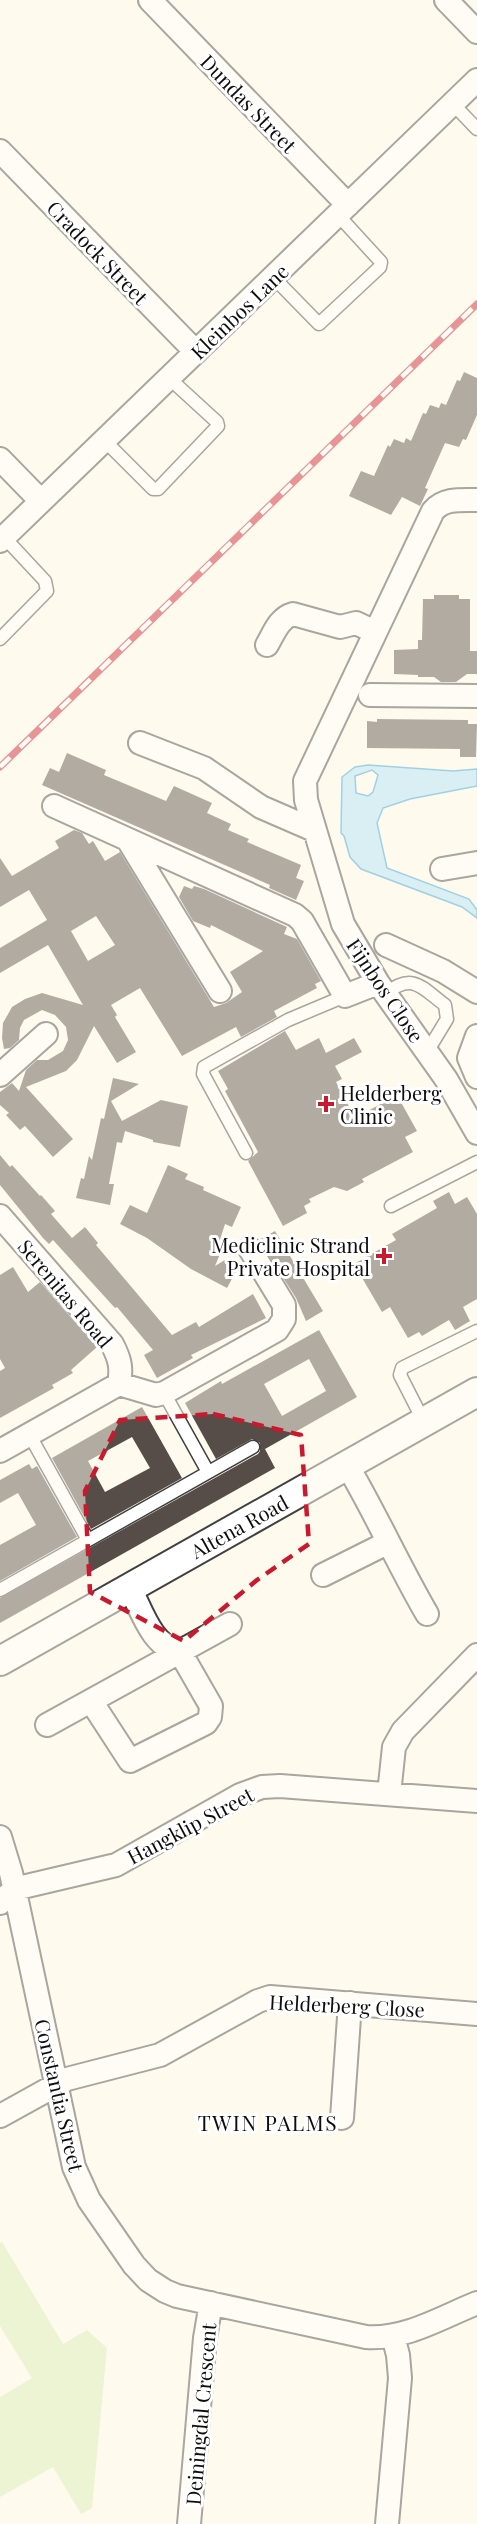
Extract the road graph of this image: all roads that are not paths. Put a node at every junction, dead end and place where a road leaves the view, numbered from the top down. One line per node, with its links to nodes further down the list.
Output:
1 (150, 0): 8 (street, Dundas Street)
2 (446, 0): 3 (street)
3 (477, 32)
4 (477, 80): 5 (street, Kleinbos Lane)
5 (453, 104): 6 (lane); 8 (street, Kleinbos Lane)
6 (477, 129)
7 (0, 151): 10 (street, Cradock Street)
8 (343, 210): 9 (street, Kleinbos Lane); 9 (lane)
9 (273, 277): 10 (street, Kleinbos Lane)
10 (196, 352): 11 (street, Kleinbos Lane)
11 (170, 378): 12 (street, Kleinbos Lane); 12 (lane)
12 (104, 440): 15 (street, Kleinbos Lane)
13 (0, 459): 15 (street)
14 (477, 500): 17 (street, Fijnbos Close)
15 (41, 501): 16 (street, Kleinbos Lane)
16 (2, 539): 18 (lane)
17 (375, 632): 19 (street); 24 (street, Fijnbos Close)
18 (0, 639)
19 (267, 645)
20 (369, 696): 21 (street)
21 (477, 696)
22 (140, 743): 24 (street)
23 (54, 806): 25 (street)
24 (315, 834): 29 (street, Fijnbos Close)
25 (128, 840): 30 (street); 32 (street)
26 (477, 863): 27 (street)
27 (442, 869)
28 (386, 945): 31 (street)
29 (382, 988): 32 (street); 35 (street, Fijnbos Close); 35 (lane)
30 (220, 991)
31 (477, 992)
32 (345, 996): 39 (lane)
33 (46, 1034): 36 (street)
34 (477, 1036): 37 (street)
35 (427, 1052): 38 (street, Fijnbos Close)
36 (0, 1075)
37 (477, 1077)
38 (477, 1133)
39 (246, 1153)
40 (477, 1162): 41 (lane)
41 (391, 1206)
42 (0, 1216): 45 (street, Serenitas Road)
43 (250, 1249): 47 (street)
44 (477, 1331): 48 (lane)
45 (118, 1384): 47 (street); 49 (street)
46 (477, 1392): 48 (street, Altena Road)
47 (164, 1393): 53 (lane)
48 (424, 1422): 52 (street, Altena Road)
49 (29, 1434): 51 (street); 54 (lane)
50 (253, 1447): 53 (lane)
51 (0, 1451)
52 (347, 1465): 55 (street); 57 (street, Altena Road)
53 (208, 1472): 54 (lane)
54 (88, 1540): 58 (lane)
55 (387, 1543): 56 (street); 59 (street)
56 (323, 1575)
57 (130, 1588): 61 (street); 63 (street, Altena Road)
58 (0, 1590)
59 (428, 1614)
60 (230, 1624): 61 (street)
61 (180, 1652): 64 (street); 64 (street)
62 (477, 1655): 66 (street)
63 (0, 1660)
64 (91, 1701): 65 (street)
65 (47, 1725)
66 (388, 1794): 67 (street, Hangklip Street); 69 (street, Hangklip Street)
67 (477, 1801)
68 (0, 1837): 69 (street, Constantia Street)
69 (7, 1896): 72 (street, Constantia Street)
70 (350, 2003): 71 (street, Helderberg Close); 72 (street, Helderberg Close); 74 (street)
71 (477, 2014)
72 (56, 2085): 73 (street); 75 (street, Constantia Street)
73 (0, 2116)
74 (342, 2118)
75 (211, 2303): 77 (street, Constantia Street); 78 (street, Deiningdal Crescent)
76 (477, 2303): 77 (street, Constantia Street)
77 (393, 2336): 79 (street)
78 (189, 2524)
79 (387, 2524)

